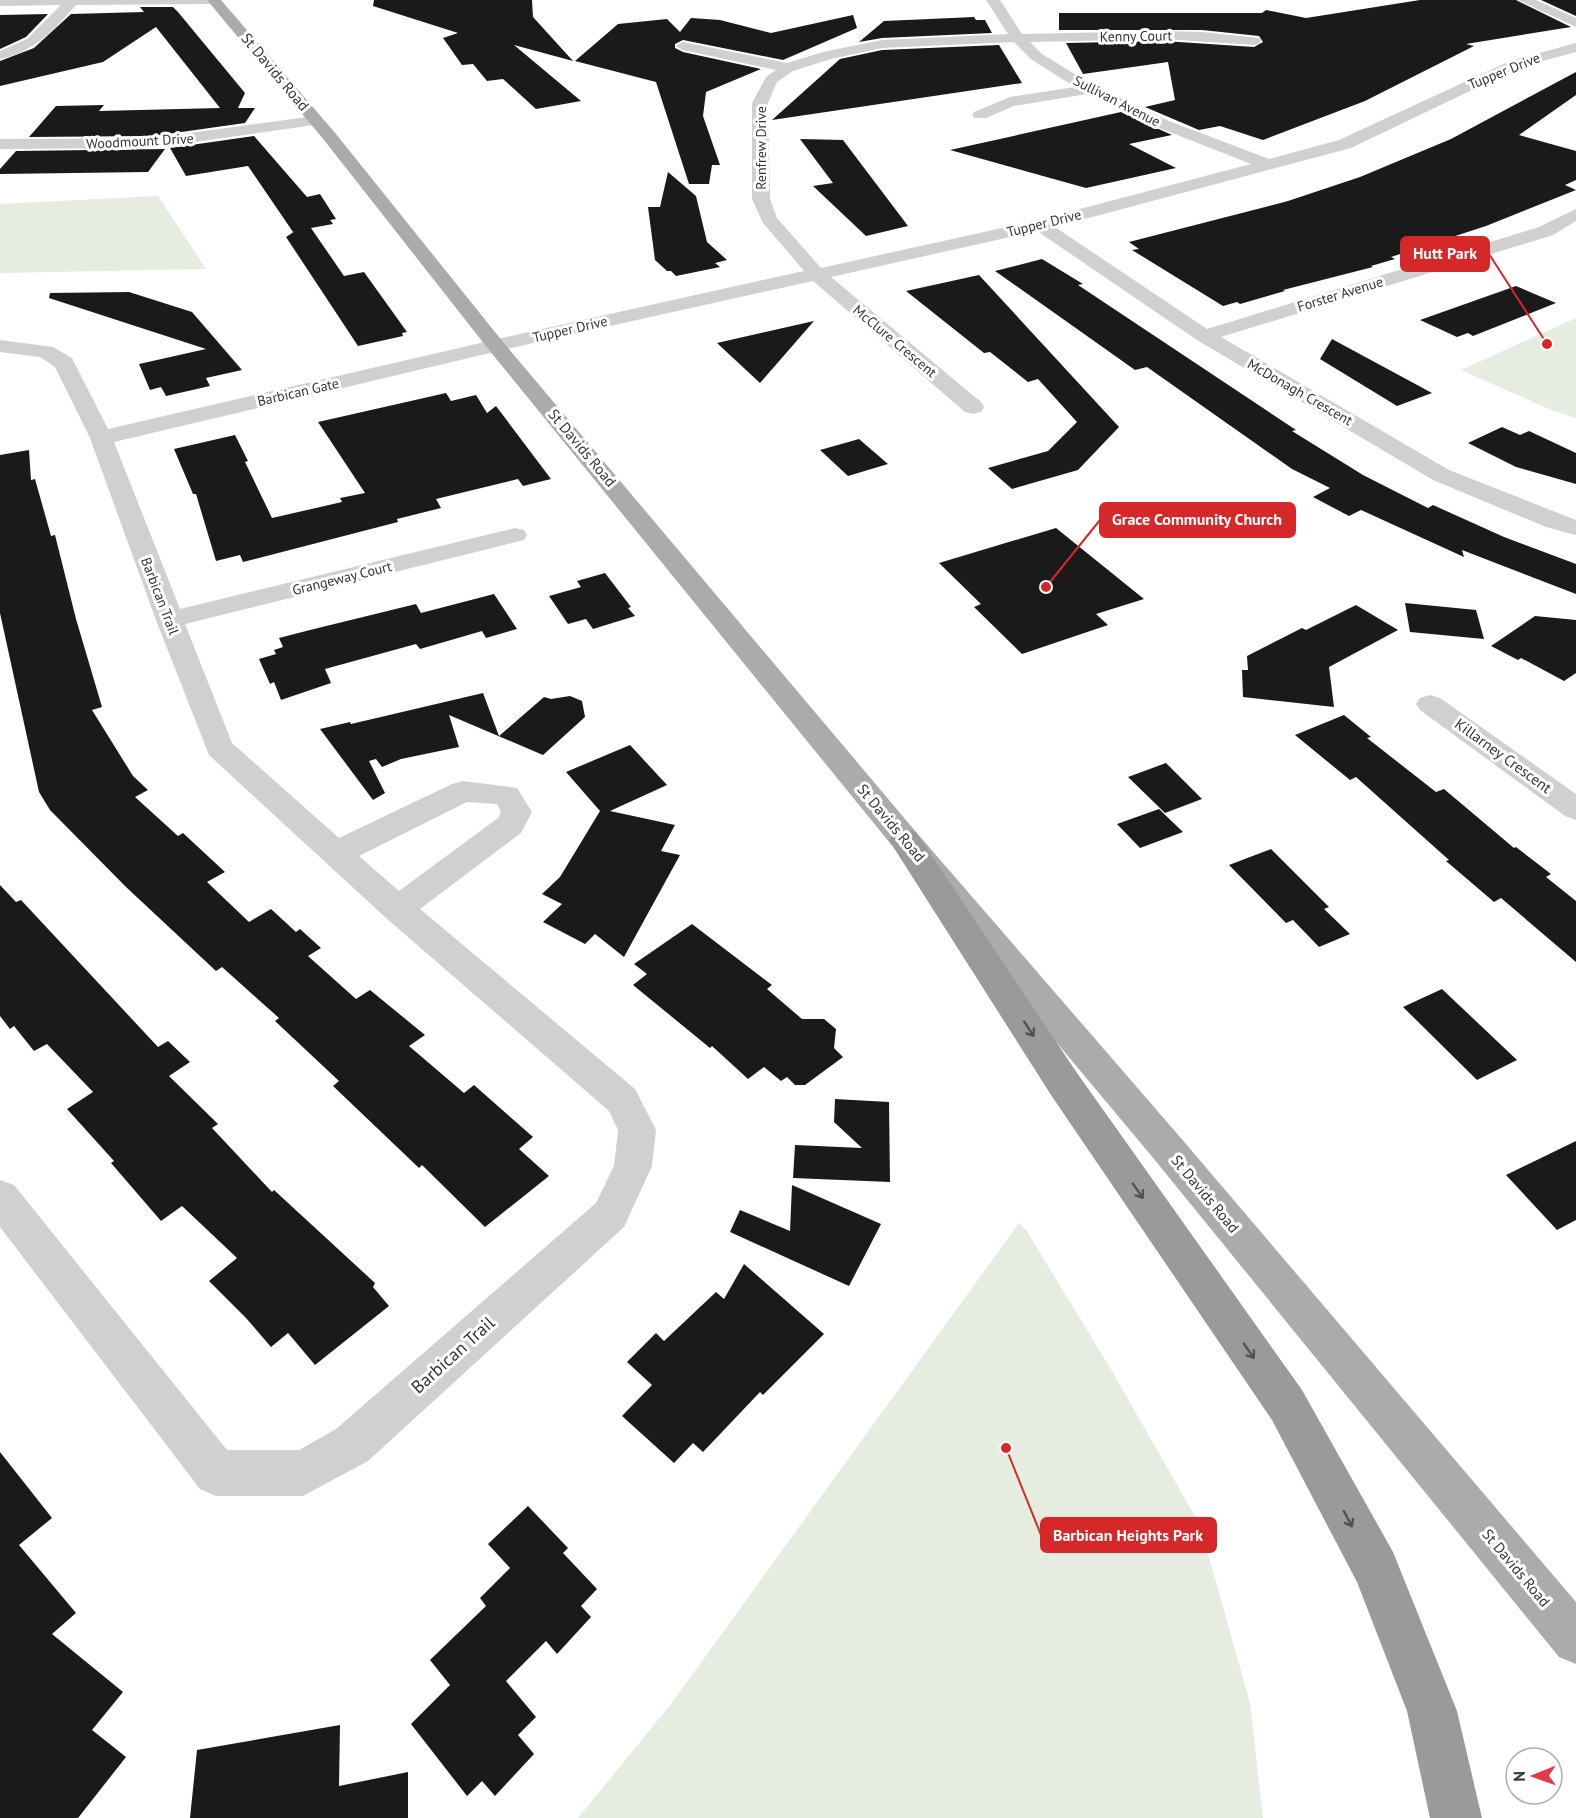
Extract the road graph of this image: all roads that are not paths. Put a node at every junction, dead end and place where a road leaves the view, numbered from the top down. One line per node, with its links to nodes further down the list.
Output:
1 (214, 0): 5 (street); 15 (main road, St Davids Road)
2 (993, 0): 7 (street, Sullivan Avenue)
3 (1525, 0): 6 (street)
4 (0, 2): 5 (street)
5 (73, 2): 11 (street)
6 (1576, 22)
7 (1018, 38): 8 (street, Kenny Court); 12 (street, Renfrew Drive); 13 (street, Sullivan Avenue)
8 (1254, 41)
9 (683, 46): 12 (street)
10 (1576, 47): 17 (street, Tupper Drive)
11 (0, 55)
12 (788, 68): 20 (street, Renfrew Drive)
13 (1089, 89): 14 (street); 17 (street, Sullivan Avenue)
14 (980, 114)
15 (315, 121): 16 (street, Woodmount Drive); 23 (main road, St Davids Road)
16 (0, 144)
17 (1268, 165): 19 (street, Tupper Drive)
18 (1576, 214): 21 (street, Forster Avenue)
19 (1040, 225): 20 (street, Tupper Drive); 21 (street, McDonagh Crescent)
20 (816, 274): 23 (street, Tupper Drive); 24 (street, McClure Crescent)
21 (1204, 336): 26 (street, McDonagh Crescent)
22 (0, 346): 25 (street, Barbican Trail)
23 (496, 346): 25 (street, Barbican Gate); 31 (main road, St Davids Road)
24 (973, 408)
25 (100, 438): 28 (street, Barbican Trail)
26 (1576, 528)
27 (515, 535): 28 (street, Grangeway Court)
28 (169, 620): 32 (street, Barbican Trail)
29 (1430, 704): 30 (street, Killarney Crescent)
30 (1576, 809)
31 (905, 840): 35 (main road, St Davids Road); 36 (highway, one-way to 36)
32 (337, 853): 33 (street, Barbican Trail); 33 (street)
33 (398, 909): 34 (street, Barbican Trail)
34 (0, 1197)
35 (1576, 1640)
36 (1456, 1818)

